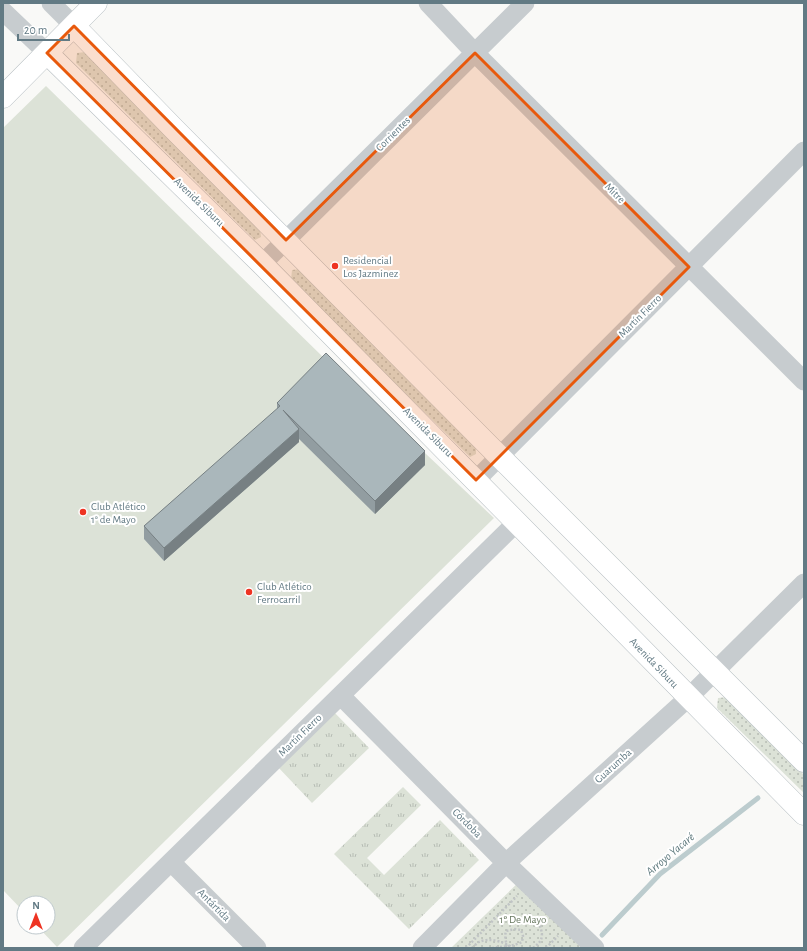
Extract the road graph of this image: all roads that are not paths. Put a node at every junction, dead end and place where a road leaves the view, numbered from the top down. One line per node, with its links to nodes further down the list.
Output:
1 (51, 3): 6 (street)
2 (96, 3): 6 (main road)
3 (428, 3): 7 (street, Mitre)
4 (525, 3): 7 (street, Corrientes)
5 (3, 10): 8 (street)
6 (74, 26): 8 (main road); 11 (main road)
7 (475, 52): 11 (street, Corrientes); 13 (street, Mitre)
8 (47, 53): 9 (main road); 12 (main road, Avenida Siburu)
9 (3, 97)
10 (804, 151): 13 (street, Martín Fierro)
11 (286, 240): 12 (street, Corrientes); 15 (main road)
12 (262, 264): 16 (main road, Avenida Siburu)
13 (689, 267): 14 (street, Mitre); 15 (street, Martín Fierro)
14 (804, 381)
15 (499, 456): 16 (street, Martín Fierro); 19 (main road)
16 (476, 480): 17 (main road, Avenida Siburu)
17 (517, 522): 20 (street, Martín Fierro); 21 (main road, Avenida Siburu)
18 (804, 583): 19 (street, Guarumba)
19 (715, 672): 21 (street, Guarumba); 22 (main road)
20 (341, 696): 24 (street, Martín Fierro); 25 (street, Córdoba)
21 (688, 698): 23 (main road, Avenida Siburu); 25 (street, Guarumba)
22 (804, 761)
23 (804, 814)
24 (171, 862): 26 (street, Martín Fierro); 27 (street, Antártida)
25 (506, 863): 28 (street, Guarumba); 29 (street, Córdoba)
26 (83, 948)
27 (257, 948)
28 (422, 948)
29 (595, 948)

